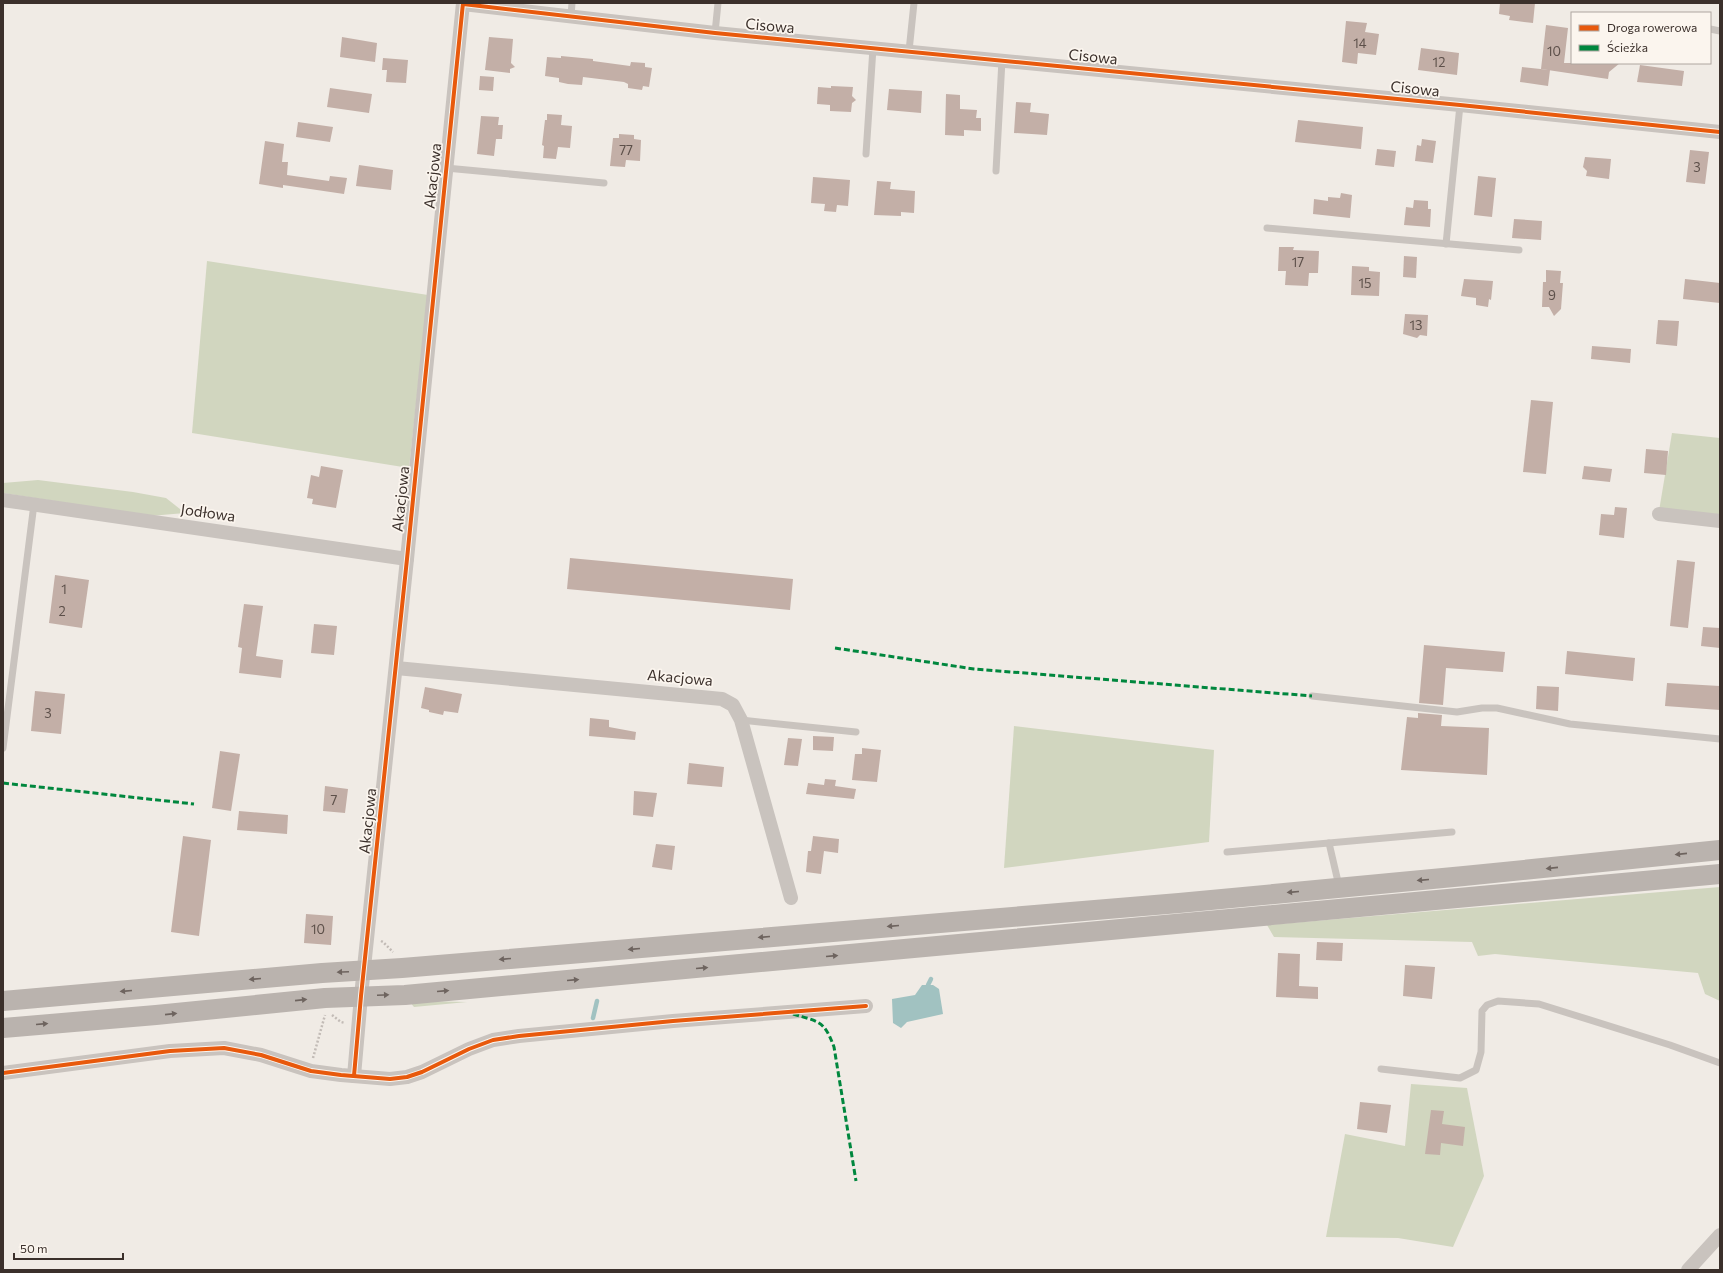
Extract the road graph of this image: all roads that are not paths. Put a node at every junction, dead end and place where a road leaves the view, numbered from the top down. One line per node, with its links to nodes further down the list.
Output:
1 (718, 3): 5 (lane)
2 (914, 3): 7 (lane)
3 (463, 4): 4 (street, Cisowa); 12 (street, Akacjowa)
4 (571, 9): 5 (street, Cisowa)
5 (715, 33): 6 (street, Cisowa)
6 (873, 47): 7 (street, Cisowa); 11 (lane)
7 (909, 51): 8 (street, Cisowa)
8 (1002, 60): 9 (street, Cisowa); 13 (lane)
9 (1460, 105): 10 (street, Cisowa); 16 (lane)
10 (1720, 132)
11 (866, 154)
12 (446, 168): 14 (lane); 22 (street, Akacjowa)
13 (996, 171)
14 (604, 183)
15 (1268, 228): 16 (lane)
16 (1446, 244): 17 (lane)
17 (1519, 250)
18 (3, 500): 19 (street, Jodłowa)
19 (34, 504): 22 (street, Jodłowa); 28 (lane)
20 (1659, 514): 21 (street)
21 (1720, 520)
22 (407, 558): 23 (street, Akacjowa)
23 (396, 668): 25 (street, Akacjowa); 36 (street, Akacjowa)
24 (1312, 696): 27 (lane)
25 (741, 720): 26 (lane); 35 (street)
26 (856, 732)
27 (1720, 739)
28 (3, 748)
29 (1452, 832): 30 (lane)
30 (1329, 843): 32 (lane); 34 (lane)
31 (1720, 850): 34 (main road, one-way to 34)
32 (1227, 852)
33 (1720, 874): 37 (main road, one-way to 33)
34 (1339, 888): 36 (main road, one-way to 36)
35 (791, 898)
36 (364, 971): 37 (street, Akacjowa); 38 (main road, one-way to 38)
37 (361, 996): 40 (main road, one-way to 37); 44 (street, Akacjowa)
38 (3, 1001)
39 (866, 1006): 44 (street)
40 (3, 1028)
41 (1720, 1063): 42 (lane)
42 (1381, 1069)
43 (3, 1073): 44 (street)
44 (354, 1076)
45 (1720, 1235): 46 (street)
46 (1688, 1270)

